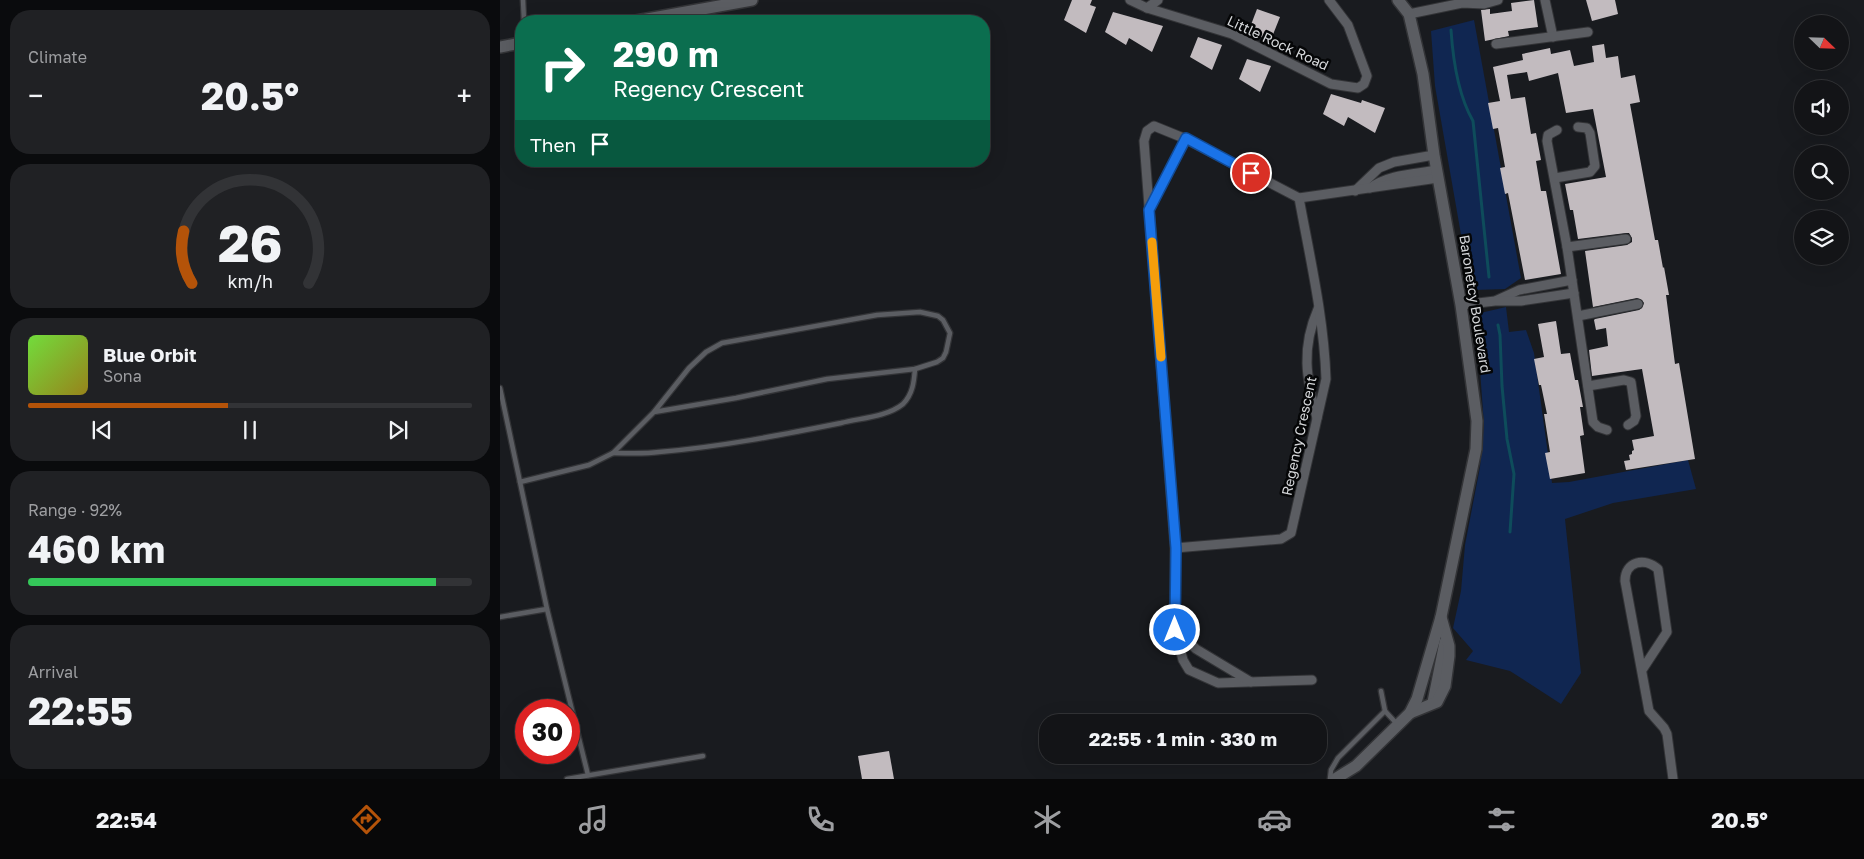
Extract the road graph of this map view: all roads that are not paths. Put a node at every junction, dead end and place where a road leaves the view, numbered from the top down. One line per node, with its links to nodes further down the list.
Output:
1 (523, 0): 13 (lane)
2 (752, 0): 9 (street)
3 (1130, 0): 11 (street, Little Rock Road)
4 (1158, 0): 11 (street)
5 (1329, 0): 11 (street, Little Rock Road)
6 (1398, 0): 12 (street, Baronetcy Boulevard)
7 (1498, 0): 10 (street)
8 (1545, 0): 16 (street)
9 (727, 2): 14 (street)
10 (1464, 2): 12 (street)
11 (1147, 8)
12 (1409, 14): 23 (street, Baronetcy Boulevard)
13 (524, 15)
14 (665, 15)
15 (1588, 32): 16 (street)
16 (1552, 37): 18 (street)
17 (515, 44): 19 (street)
18 (1496, 44)
19 (500, 46)
20 (1578, 127): 25 (street)
21 (1558, 130): 25 (street)
22 (1186, 138): 27 (street); 28 (street); 28 (street)
23 (1434, 154): 24 (street, Baronetcy Boulevard); 26 (street)
24 (1438, 174): 26 (street); 35 (street, Baronetcy Boulevard)
25 (1555, 178): 30 (street)
26 (1355, 191): 27 (street)
27 (1299, 198): 36 (street, Regency Crescent)
28 (1149, 210): 47 (street)
29 (1626, 239): 30 (street)
30 (1567, 247): 31 (street)
31 (1572, 280): 32 (street); 33 (street)
32 (1574, 293): 33 (street); 37 (street)
33 (1495, 301): 35 (street)
34 (1638, 304): 37 (street)
35 (1461, 305): 50 (street, Baronetcy Boulevard)
36 (1318, 309): 42 (street, Regency Crescent); 42 (street)
37 (1578, 316): 39 (street)
38 (914, 368): 41 (lane); 41 (lane); 45 (lane)
39 (1588, 386): 43 (street); 44 (street)
40 (500, 388): 46 (lane)
41 (654, 412): 45 (lane)
42 (1317, 420): 47 (street, Regency Crescent)
43 (1628, 425)
44 (1607, 430)
45 (614, 453): 46 (lane)
46 (520, 482): 48 (lane)
47 (1176, 548): 51 (street)
48 (547, 609): 49 (lane); 61 (lane)
49 (500, 617)
50 (1441, 617): 57 (street, Baronetcy Boulevard); 57 (street, Baronetcy Boulevard)
51 (1175, 630): 54 (street); 54 (street)
52 (1642, 675): 52 (street); 66 (street)
53 (1312, 680): 54 (street)
54 (1252, 682)
55 (1381, 691): 56 (lane)
56 (1385, 711): 58 (lane); 63 (lane)
57 (1410, 713): 58 (street, Baronetcy Boulevard)
58 (1398, 724): 60 (street, Baronetcy Boulevard)
59 (703, 756): 61 (lane)
60 (1356, 766): 64 (street, Baronetcy Boulevard); 65 (street, Baronetcy Boulevard)
61 (588, 775): 62 (lane)
62 (567, 779)
63 (1330, 779)
64 (1335, 779)
65 (1346, 779)
66 (1673, 779)

